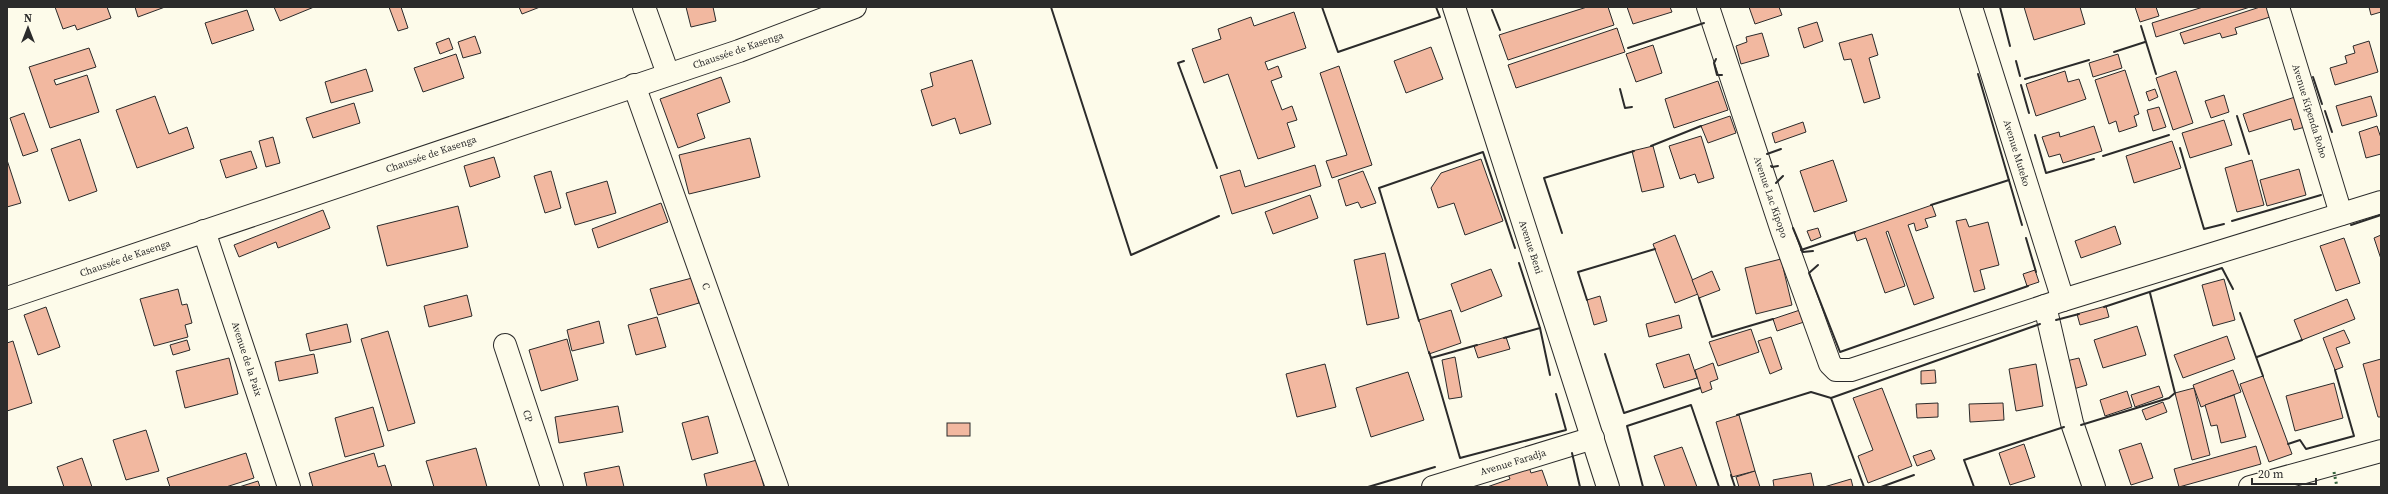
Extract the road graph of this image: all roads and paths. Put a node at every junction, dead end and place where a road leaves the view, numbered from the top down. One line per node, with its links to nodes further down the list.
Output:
1 (644, 7): 7 (street)
2 (855, 7): 7 (street, Chaussée de Kasenga)
3 (1454, 7): 15 (street, Avenue Beni)
4 (1708, 7): 13 (street, Avenue Lac Kipopo)
5 (1971, 7): 13 (street, Avenue Muteko)
6 (2278, 7): 10 (street, Avenue Kipenda Roho)
7 (668, 74): 8 (street, Chaussée de Kasenga)
8 (634, 85): 11 (street, Chaussée de Kasenga); 19 (street, C)
9 (2381, 202): 10 (street)
10 (2341, 214): 13 (street)
11 (204, 230): 12 (street, Chaussée de Kasenga); 17 (street, Avenue de la Paix)
12 (7, 298)
13 (2054, 303): 22 (street, Avenue Muteko)
14 (505, 345): 18 (street, CP)
15 (1593, 438): 20 (street, Avenue Faradja); 21 (street, Avenue Beni)
16 (2381, 451): 23 (street)
17 (289, 487)
18 (552, 487)
19 (777, 487)
20 (1433, 487)
21 (1608, 487)
22 (2094, 487)
23 (2250, 487)

